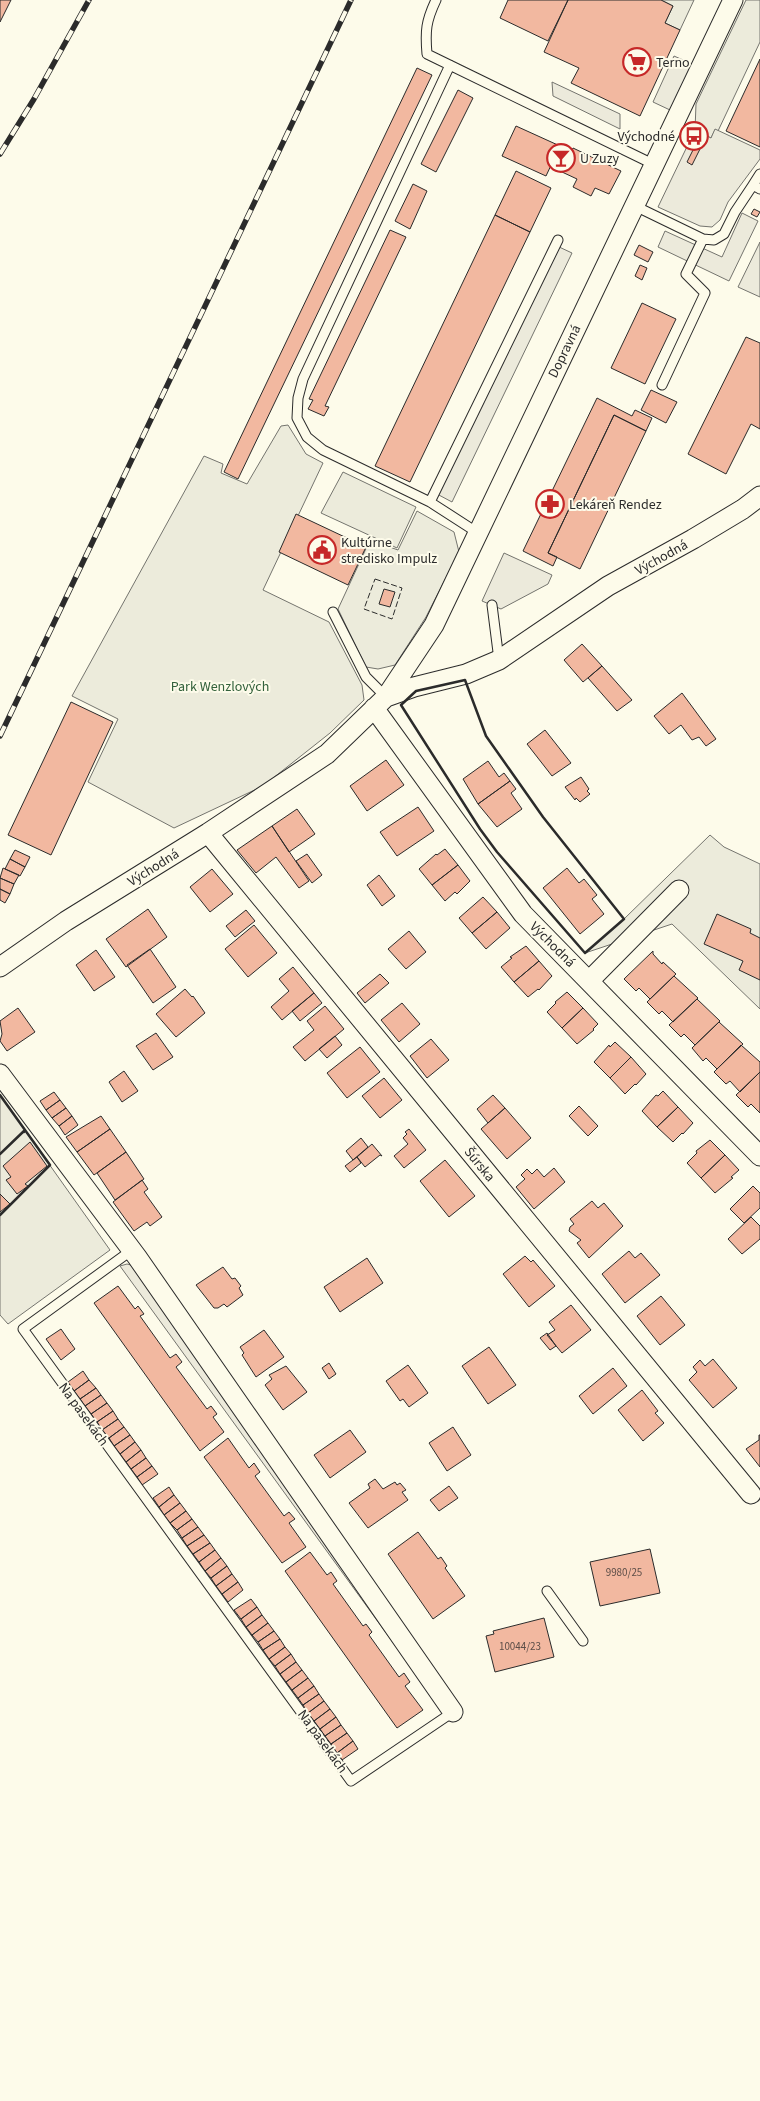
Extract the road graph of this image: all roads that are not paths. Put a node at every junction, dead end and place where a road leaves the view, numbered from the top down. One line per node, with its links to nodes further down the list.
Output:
1 (436, 0): 3 (lane)
2 (733, 0): 4 (street, Dopravná)
3 (450, 65): 4 (lane); 12 (lane)
4 (655, 165): 7 (street, Dopravná)
5 (760, 174): 6 (lane)
6 (756, 187): 8 (lane)
7 (635, 206): 8 (lane); 13 (street, Dopravná)
8 (703, 239): 10 (lane)
9 (558, 240): 12 (lane)
10 (662, 385)
11 (760, 496): 16 (street, Východná)
12 (430, 502): 13 (lane)
13 (478, 533): 17 (street, Dopravná)
14 (492, 605): 16 (lane)
15 (333, 612): 17 (lane)
16 (499, 660): 17 (street, Východná)
17 (380, 702): 18 (street, Východná); 21 (street, Východná)
18 (208, 834): 20 (street, Východná); 25 (street, Šúrska)
19 (679, 890): 21 (street)
20 (0, 967)
21 (589, 981): 23 (street, Východná)
22 (0, 1074): 24 (street, Na pasekách)
23 (760, 1156)
24 (132, 1250): 28 (street, Na pasekách); 28 (lane, Na pasekách)
25 (751, 1494)
26 (547, 1591): 27 (lane)
27 (583, 1641)
28 (453, 1712)

